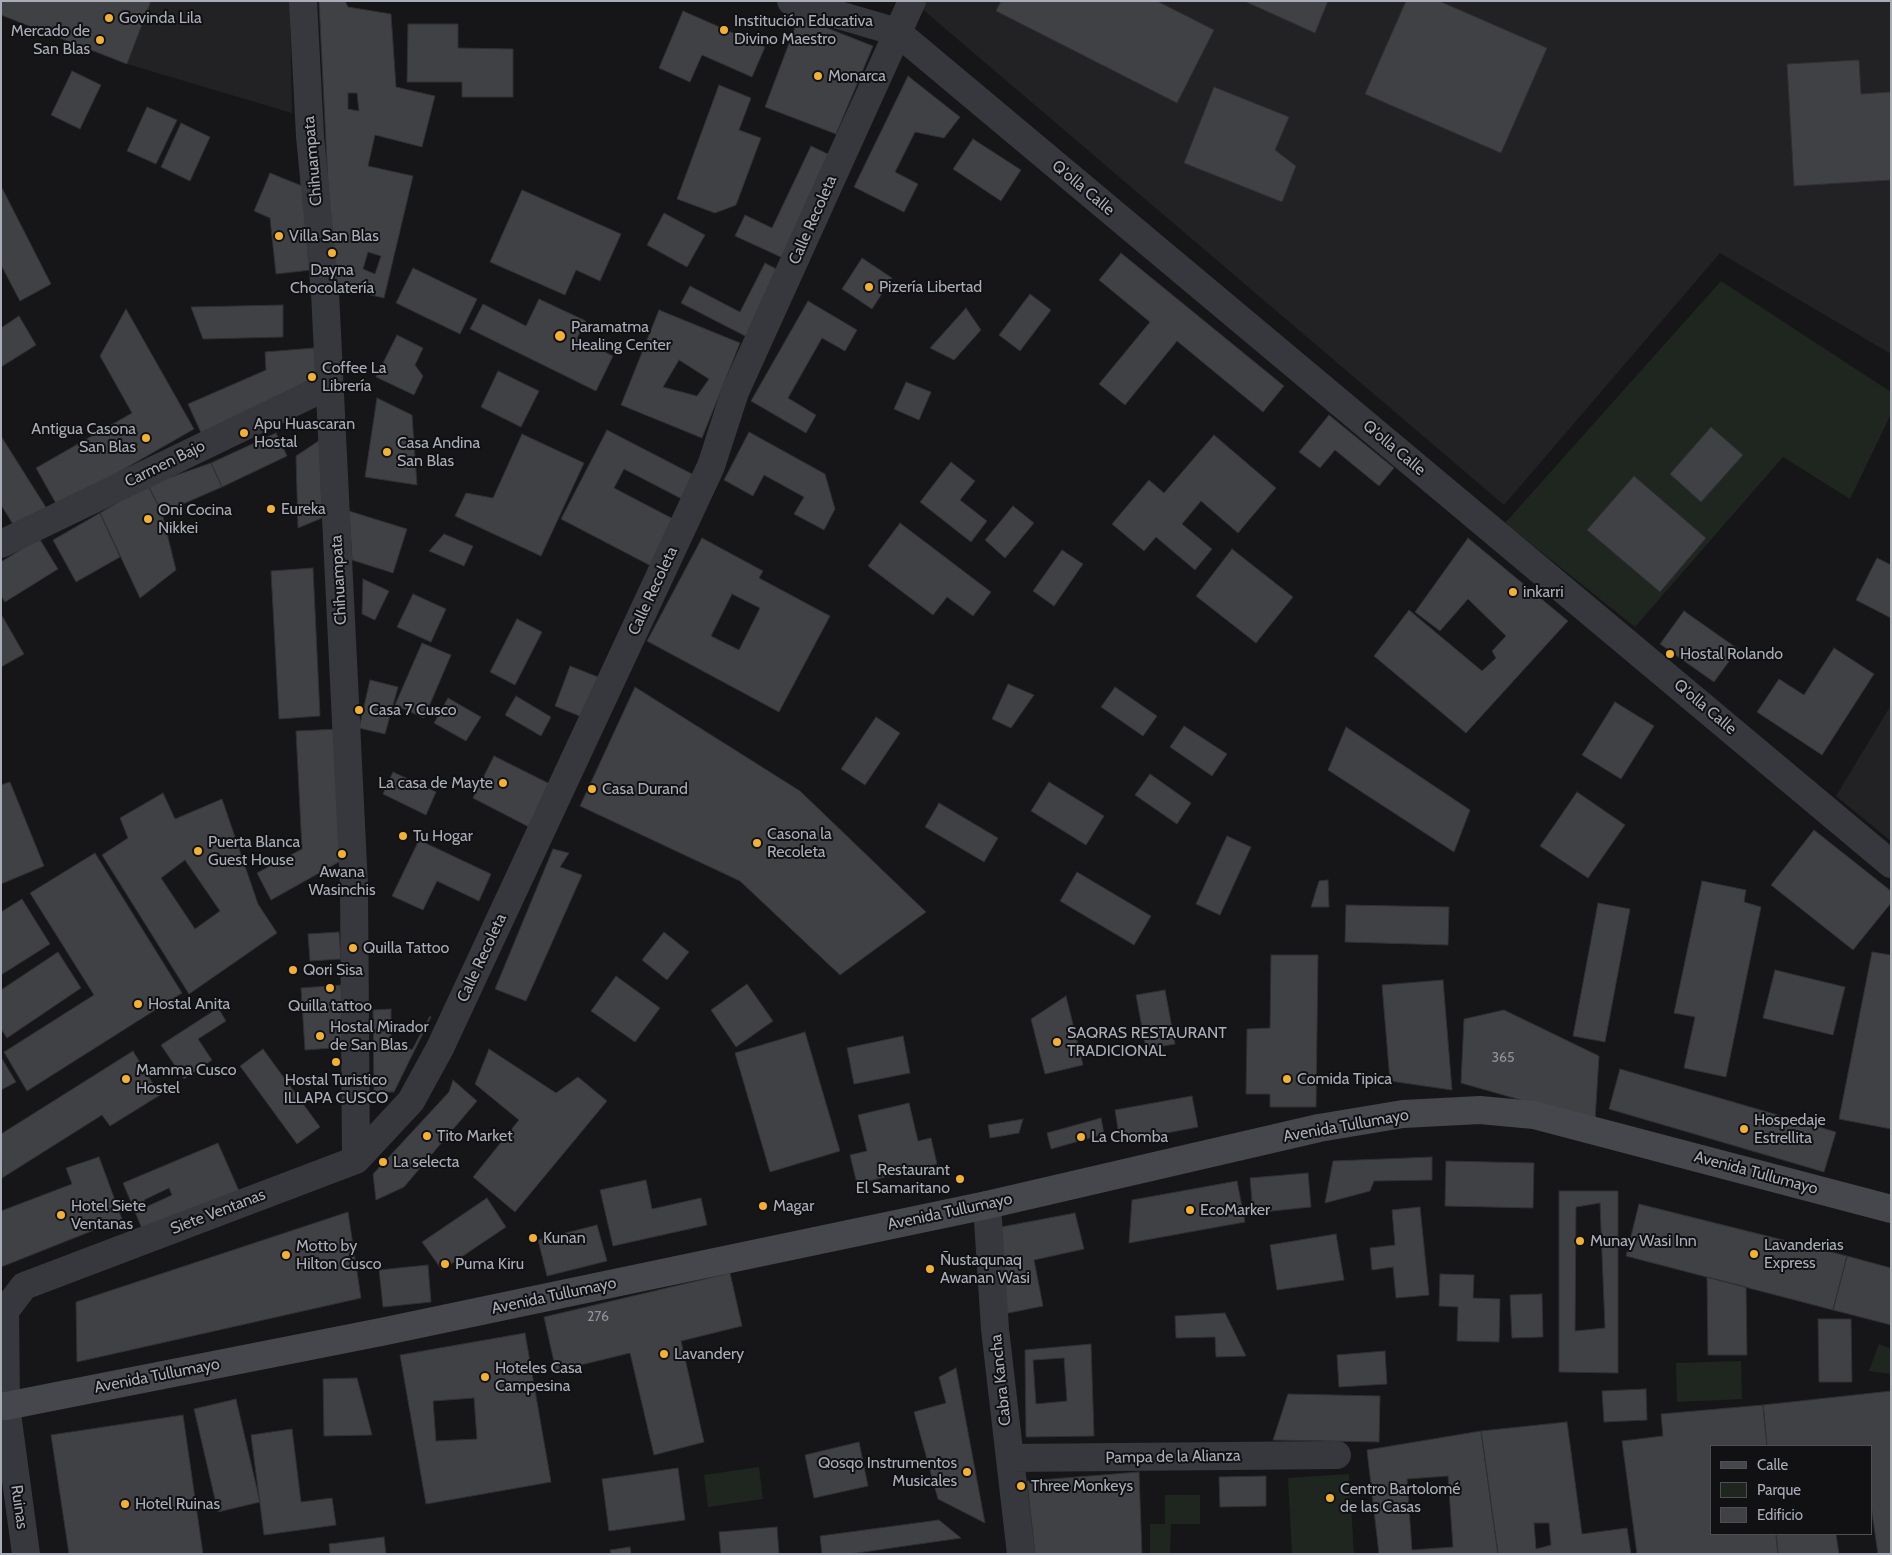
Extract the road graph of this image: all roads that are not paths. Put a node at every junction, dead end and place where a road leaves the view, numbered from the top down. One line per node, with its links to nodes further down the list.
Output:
1 (303, 1): 5 (street, Chihuampata)
2 (791, 1): 4 (street)
3 (912, 1): 4 (street, Calle Recoleta)
4 (897, 32): 7 (street, Q'olla Calle); 8 (street, Calle Recoleta)
5 (330, 385): 6 (street, Carmen Bajo); 8 (street, Chihuampata)
6 (1, 544)
7 (1891, 864)
8 (356, 1160): 11 (street, Siete Ventanas)
9 (987, 1205): 10 (street, Avenida Tullumayo); 12 (street, Avenida Tullumayo); 14 (street, Cabra Kancha)
10 (1891, 1209)
11 (6, 1311): 12 (street, Ruinas)
12 (4, 1407): 15 (street, Ruinas)
13 (1337, 1455): 14 (street, Pampa de la Alianza)
14 (1010, 1458): 16 (street, Cabra Kancha)
15 (26, 1554)
16 (1021, 1554)

